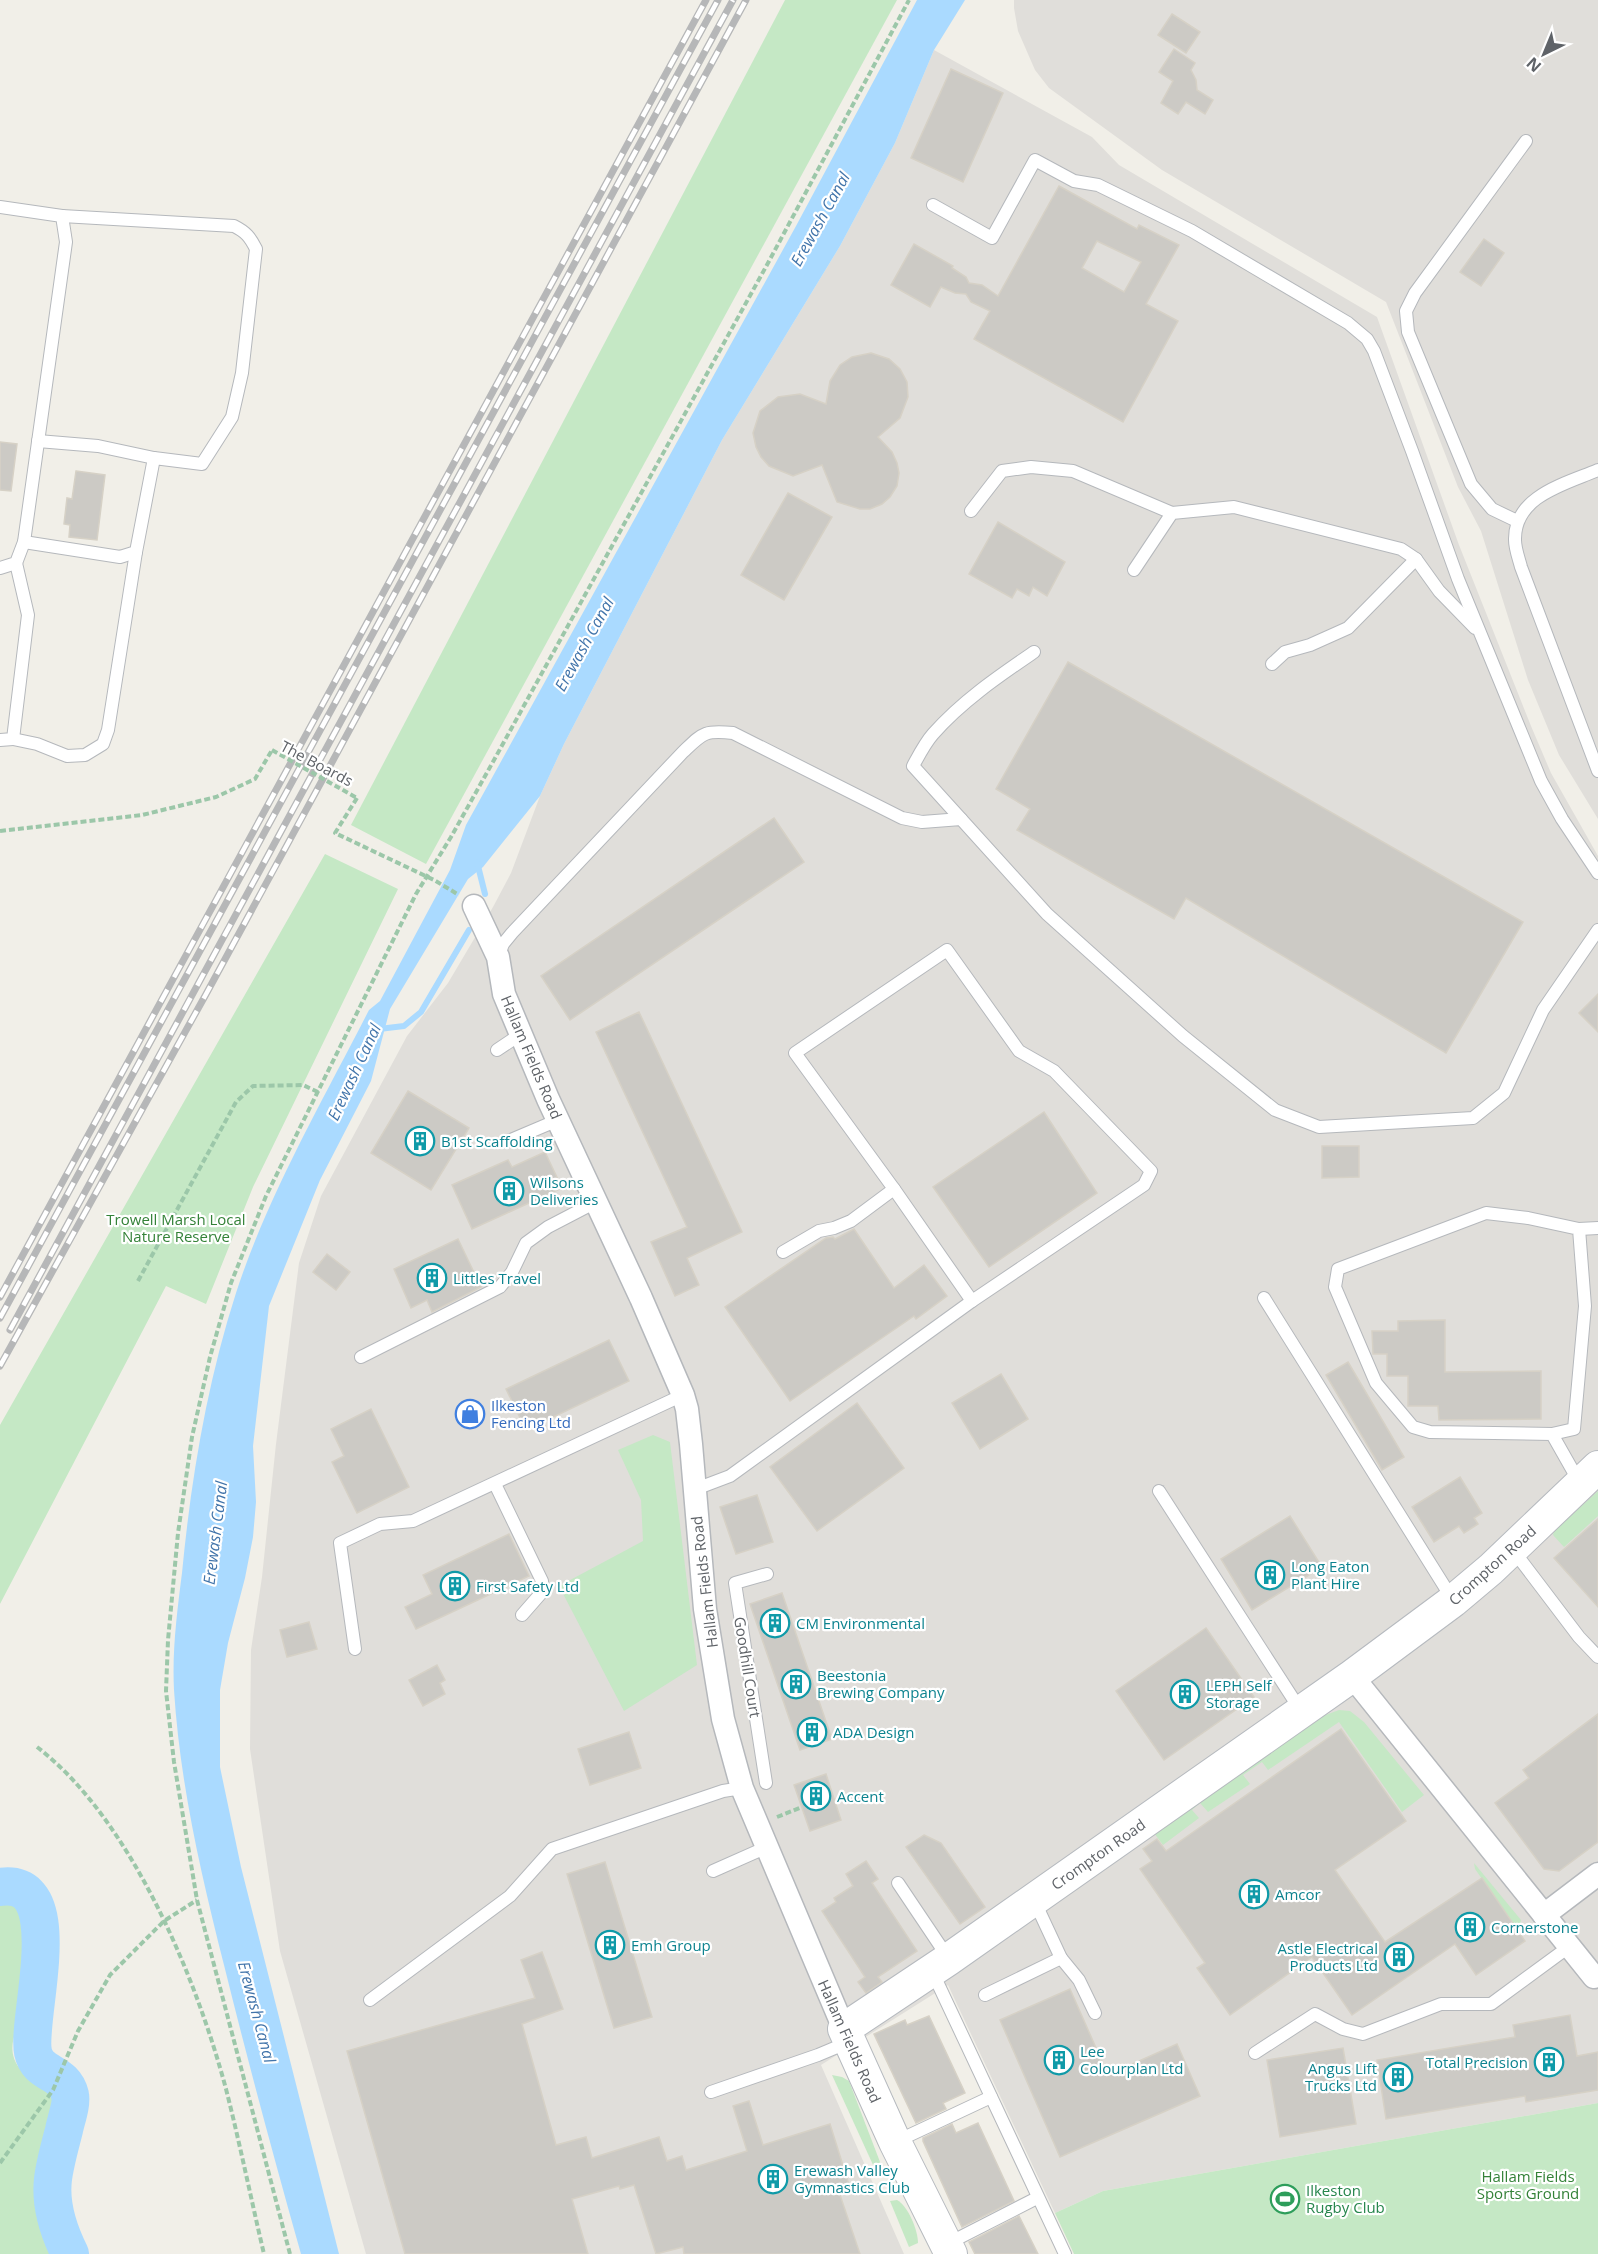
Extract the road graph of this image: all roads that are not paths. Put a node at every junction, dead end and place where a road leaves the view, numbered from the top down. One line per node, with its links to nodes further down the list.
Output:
1 (1526, 141): 10 (lane)
2 (933, 206): 17 (lane)
3 (0, 207): 4 (lane)
4 (62, 216): 5 (lane); 6 (lane)
5 (38, 441): 6 (lane); 11 (lane)
6 (154, 458): 12 (lane)
7 (1598, 470): 10 (lane)
8 (971, 511): 9 (lane)
9 (1173, 513): 13 (lane); 16 (lane)
10 (1517, 521): 22 (lane)
11 (24, 542): 12 (lane); 14 (lane)
12 (136, 552): 21 (lane)
13 (1416, 559): 17 (lane); 19 (lane)
14 (16, 563): 15 (lane); 21 (lane)
15 (0, 568)
16 (1134, 570)
17 (1480, 633): 24 (lane)
18 (1035, 652): 23 (lane)
19 (1272, 664)
20 (0, 740): 21 (lane)
21 (13, 740)
22 (1598, 771)
23 (961, 819): 26 (lane); 27 (lane)
24 (1598, 873)
25 (470, 903): 27 (street, Hallam Fields Road)
26 (1598, 930)
27 (498, 957): 28 (street, Hallam Fields Road)
28 (521, 1034): 29 (lane); 30 (street, Hallam Fields Road)
29 (497, 1050)
30 (558, 1120): 31 (lane); 33 (street, Hallam Fields Road)
31 (506, 1142)
32 (894, 1189): 36 (lane); 38 (lane); 38 (lane)
33 (596, 1202): 39 (lane); 40 (street, Hallam Fields Road)
34 (1598, 1228): 35 (lane)
35 (1579, 1229): 41 (lane); 41 (lane)
36 (783, 1252)
37 (1264, 1298): 48 (lane)
38 (972, 1301): 44 (lane)
39 (361, 1357)
40 (683, 1395): 43 (lane); 44 (street, Hallam Fields Road)
41 (1552, 1434): 42 (lane)
42 (1590, 1475): 46 (street, Crompton Road)
43 (495, 1484): 49 (lane); 50 (lane)
44 (693, 1490): 55 (street, Hallam Fields Road)
45 (1160, 1491): 53 (lane)
46 (1512, 1549): 48 (street, Crompton Road); 51 (lane)
47 (767, 1574): 54 (lane, Goodhill Court)
48 (1453, 1601): 52 (street, Crompton Road)
49 (522, 1615)
50 (356, 1649)
51 (1598, 1657)
52 (1352, 1676): 53 (street, Crompton Road); 61 (street)
53 (1301, 1711): 60 (street, Crompton Road)
54 (766, 1783)
55 (742, 1788): 56 (street, Hallam Fields Road); 67 (lane)
56 (767, 1847): 57 (lane); 69 (street, Hallam Fields Road)
57 (713, 1871)
58 (1598, 1874): 61 (street)
59 (898, 1883): 64 (lane)
60 (1034, 1899): 63 (lane); 64 (street, Crompton Road)
61 (1545, 1915): 62 (street)
62 (1570, 1946): 65 (street); 70 (lane)
63 (1061, 1958): 66 (lane); 68 (lane)
64 (941, 1965): 69 (street, Crompton Road); 72 (lane)
65 (1596, 1979)
66 (985, 1995)
67 (370, 2000)
68 (1095, 2013)
69 (847, 2036): 71 (lane); 73 (street, Hallam Fields Road)
70 (1255, 2053)
71 (711, 2092)
72 (991, 2097): 73 (lane); 74 (lane)
73 (895, 2142): 75 (street, Hallam Fields Road)
74 (1037, 2198): 75 (lane); 76 (lane)
75 (948, 2249)
76 (1065, 2254)

